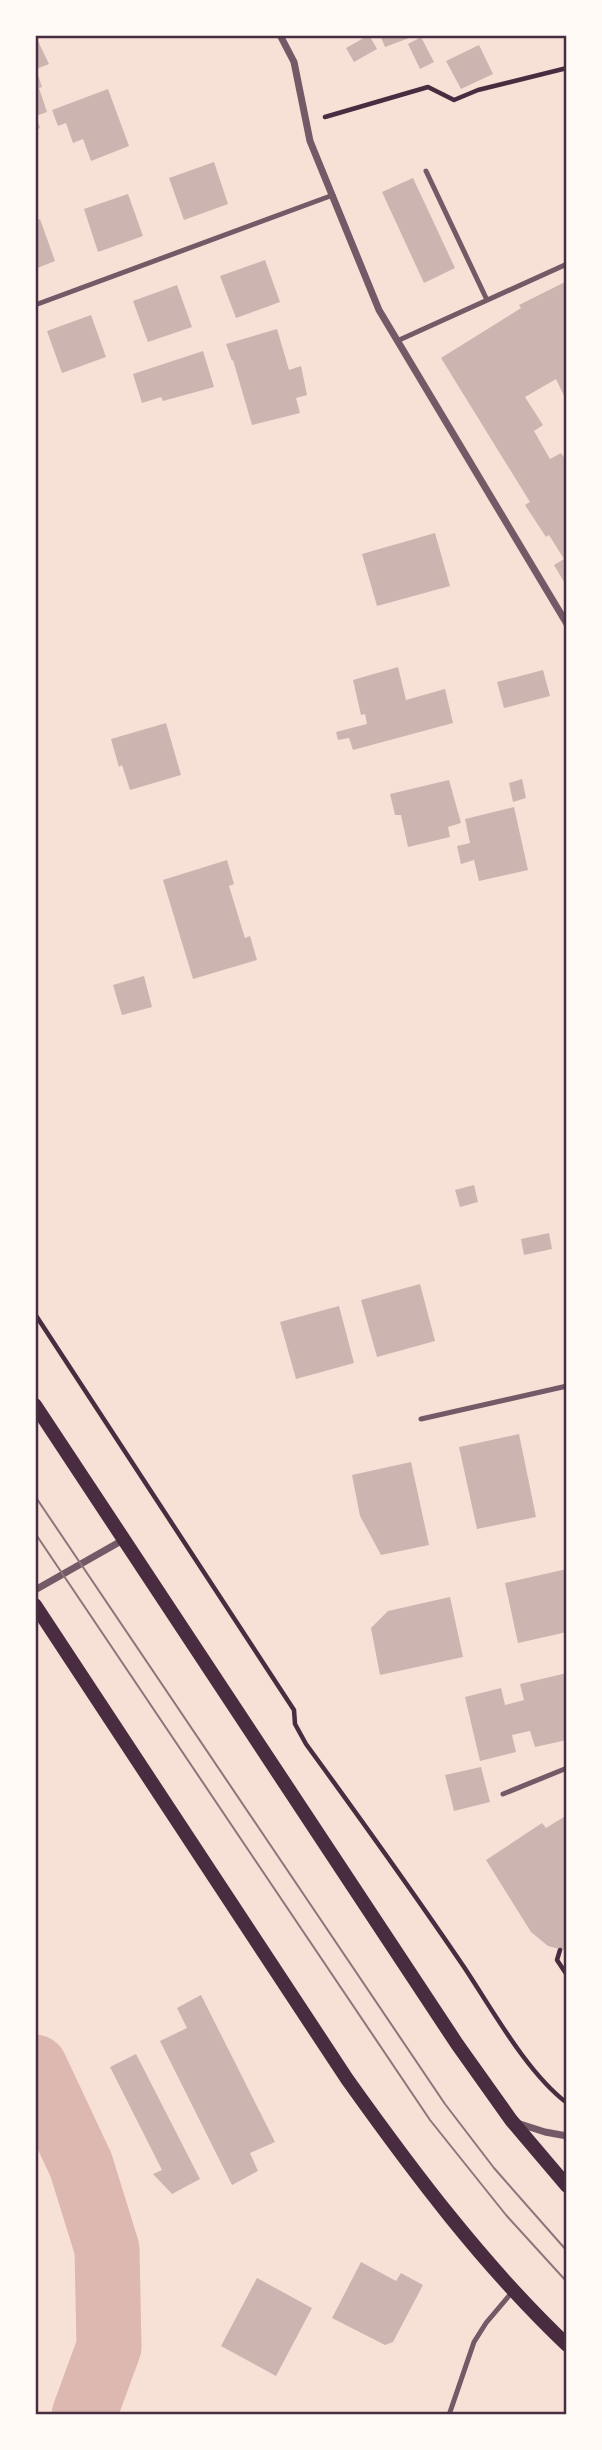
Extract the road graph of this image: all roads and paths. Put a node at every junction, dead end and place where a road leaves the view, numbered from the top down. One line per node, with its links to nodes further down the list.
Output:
1 (280, 35): 3 (street)
2 (567, 68): 3 (path)
3 (306, 122): 5 (street)
4 (426, 171): 7 (lane)
5 (333, 195): 8 (lane); 9 (street)
6 (567, 264): 7 (lane)
7 (487, 300): 9 (lane)
8 (35, 305)
9 (397, 341): 10 (street)
10 (567, 624)
11 (35, 1314): 22 (path)
12 (567, 1386): 14 (lane)
13 (35, 1405): 15 (main road)
14 (421, 1419)
15 (123, 1540): 16 (street); 23 (main road)
16 (35, 1590)
17 (35, 1605): 26 (main road)
18 (567, 1768): 19 (lane)
19 (503, 1794)
20 (559, 1950): 21 (path)
21 (567, 1975)
22 (567, 2103)
23 (512, 2120): 24 (street); 25 (main road)
24 (567, 2136)
25 (567, 2186)
26 (513, 2291): 27 (main road); 28 (lane)
27 (567, 2345)
28 (449, 2415)

